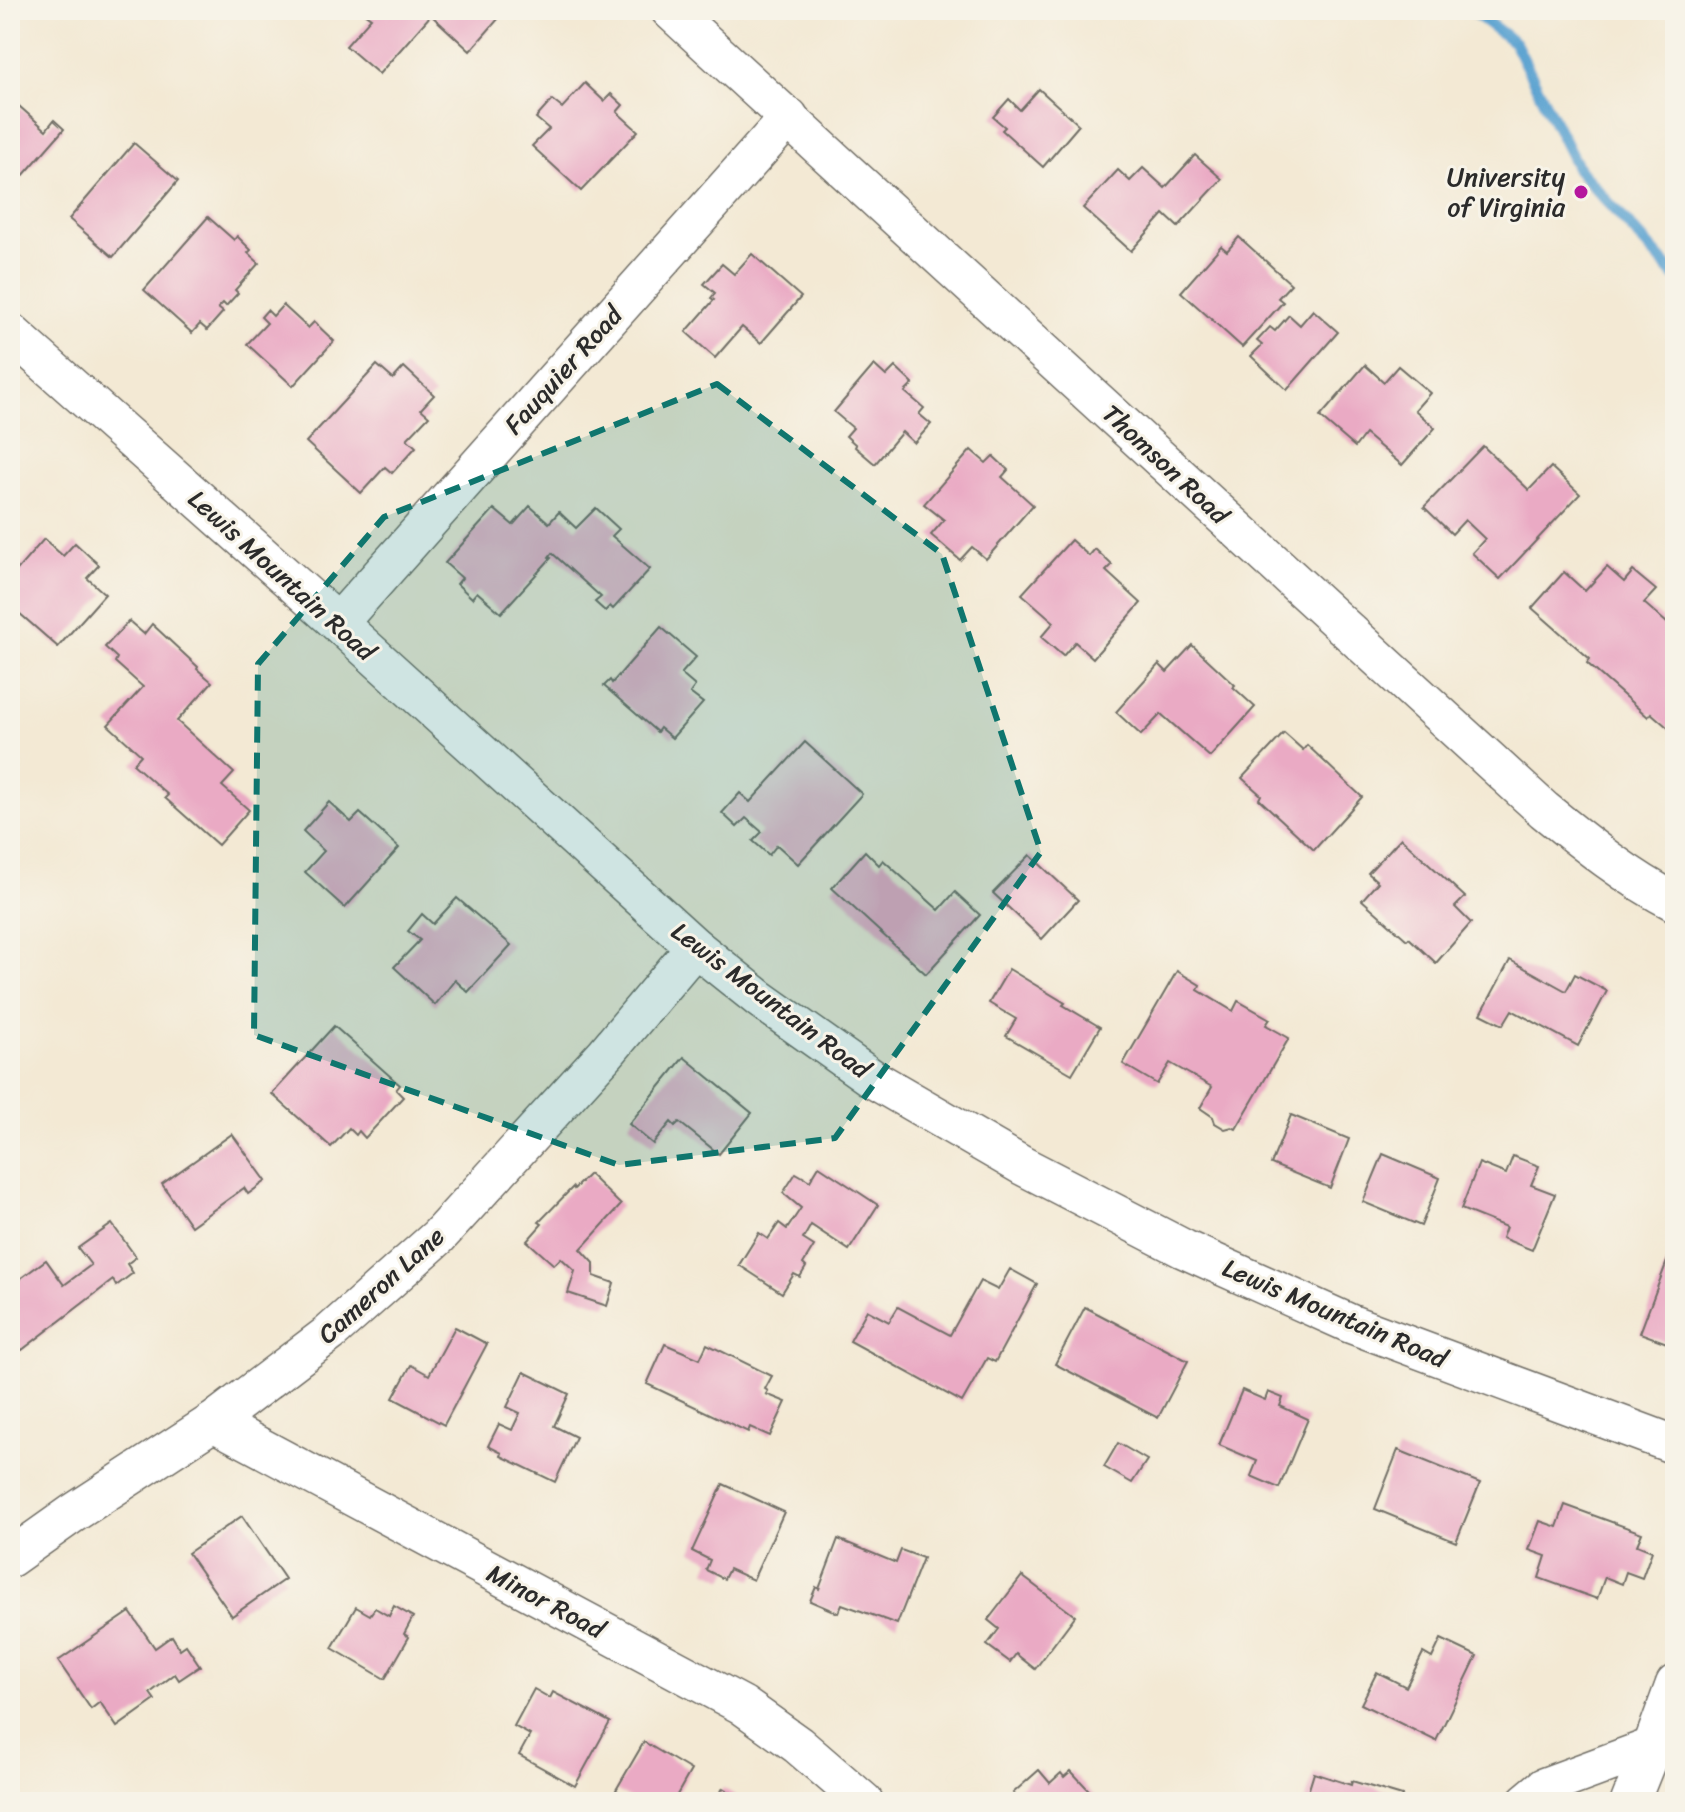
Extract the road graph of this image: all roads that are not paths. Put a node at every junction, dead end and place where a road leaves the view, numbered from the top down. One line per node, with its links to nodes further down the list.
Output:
1 (670, 10): 2 (street, Thomson Road)
2 (789, 117): 4 (street, Fauquier Road); 5 (street, Thomson Road)
3 (10, 332): 4 (street, Lewis Mountain Road)
4 (338, 623): 6 (street, Lewis Mountain Road)
5 (1675, 902)
6 (695, 947): 7 (street, Cameron Lane); 8 (street, Lewis Mountain Road)
7 (213, 1422): 9 (street, Cameron Lane); 12 (street, Minor Road)
8 (1675, 1445)
9 (10, 1558)
10 (1675, 1684): 11 (street)
11 (1652, 1747): 13 (street); 14 (street)
12 (862, 1801)
13 (1526, 1802)
14 (1630, 1802)

